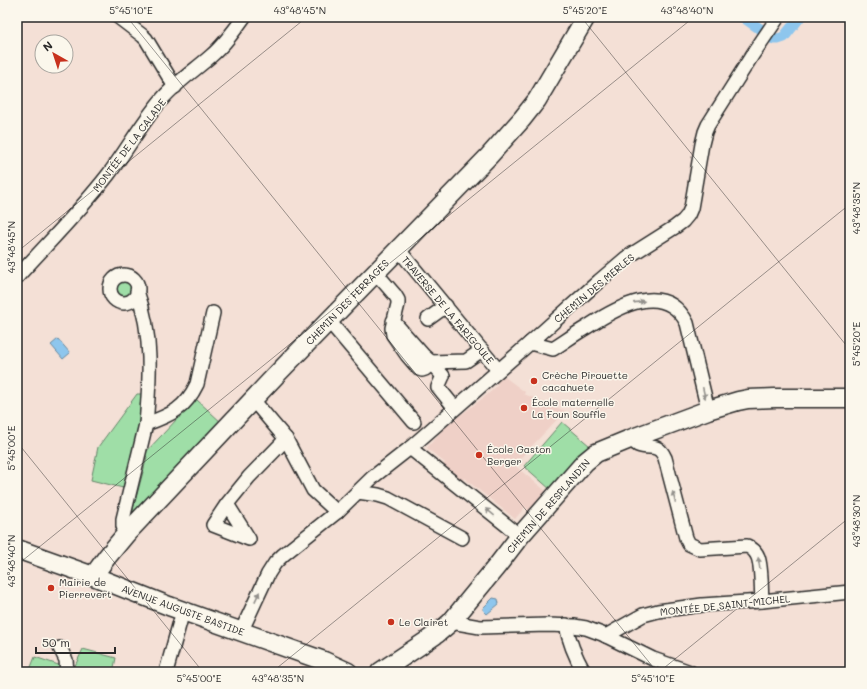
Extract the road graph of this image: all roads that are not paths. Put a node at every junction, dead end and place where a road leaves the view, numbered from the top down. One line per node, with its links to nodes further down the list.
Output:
1 (118, 17): 5 (street)
2 (244, 17): 5 (street, MONTÉE DE LA CALADE)
3 (586, 17): 6 (street, CHEMIN DES FERRAGES)
4 (775, 22): 14 (street, CHEMIN DES MERLES)
5 (175, 87): 8 (street, MONTÉE DE LA CALADE)
6 (398, 250): 7 (street, CHEMIN DES FERRAGES); 10 (street, TRAVERSE DE LA FARIGOULE)
7 (376, 273): 13 (street, CHEMIN DES FERRAGES); 16 (street)
8 (17, 277)
9 (137, 292): 23 (street)
10 (446, 306): 12 (street); 15 (street, TRAVERSE DE LA FARIGOULE)
11 (214, 313): 23 (street)
12 (428, 319)
13 (328, 321): 19 (street, CHEMIN DES FERRAGES); 22 (street)
14 (530, 343): 17 (street, CHEMIN DES MERLES); 21 (street, one-way to 21)
15 (482, 350): 16 (street); 17 (street, TRAVERSE DE LA FARIGOULE)
16 (431, 363): 20 (street)
17 (498, 370): 20 (street, CHEMIN DES MERLES)
18 (850, 398): 21 (street, CHEMIN DE RESPLANDIN)
19 (253, 400): 24 (street); 30 (street, CHEMIN DES FERRAGES)
20 (455, 408): 26 (street, CHEMIN DES MERLES)
21 (708, 410): 25 (street, CHEMIN DE RESPLANDIN)
22 (413, 420)
23 (146, 424): 30 (street)
24 (286, 439): 28 (street); 29 (street)
25 (630, 439): 31 (street, CHEMIN DE RESPLANDIN); 36 (street, one-way to 25)
26 (410, 448): 27 (street, CHEMIN DES MERLES); 31 (street, one-way to 26)
27 (358, 492): 29 (street, CHEMIN DES MERLES); 32 (street)
28 (227, 504)
29 (337, 512): 40 (street, CHEMIN DES MERLES, one-way to 29)
30 (126, 534): 34 (street, CHEMIN DES FERRAGES)
31 (520, 536): 38 (street, CHEMIN DE RESPLANDIN)
32 (462, 538)
33 (17, 549): 34 (street, AVENUE AUGUSTE BASTIDE)
34 (93, 576): 37 (street, AVENUE AUGUSTE BASTIDE)
35 (850, 592): 36 (street, MONTÉE DE SAINT-MICHEL)
36 (762, 601): 41 (street, MONTÉE DE SAINT-MICHEL)
37 (183, 611): 40 (street, AVENUE AUGUSTE BASTIDE); 44 (street)
38 (451, 622): 39 (street); 46 (street, CHEMIN DE RESPLANDIN)
39 (566, 625): 41 (street); 47 (street)
40 (241, 632): 45 (street, AVENUE AUGUSTE BASTIDE)
41 (606, 636): 48 (street)
42 (60, 648): 43 (street)
43 (66, 672)
44 (166, 672)
45 (348, 672)
46 (380, 672)
47 (584, 672)
48 (690, 672)

